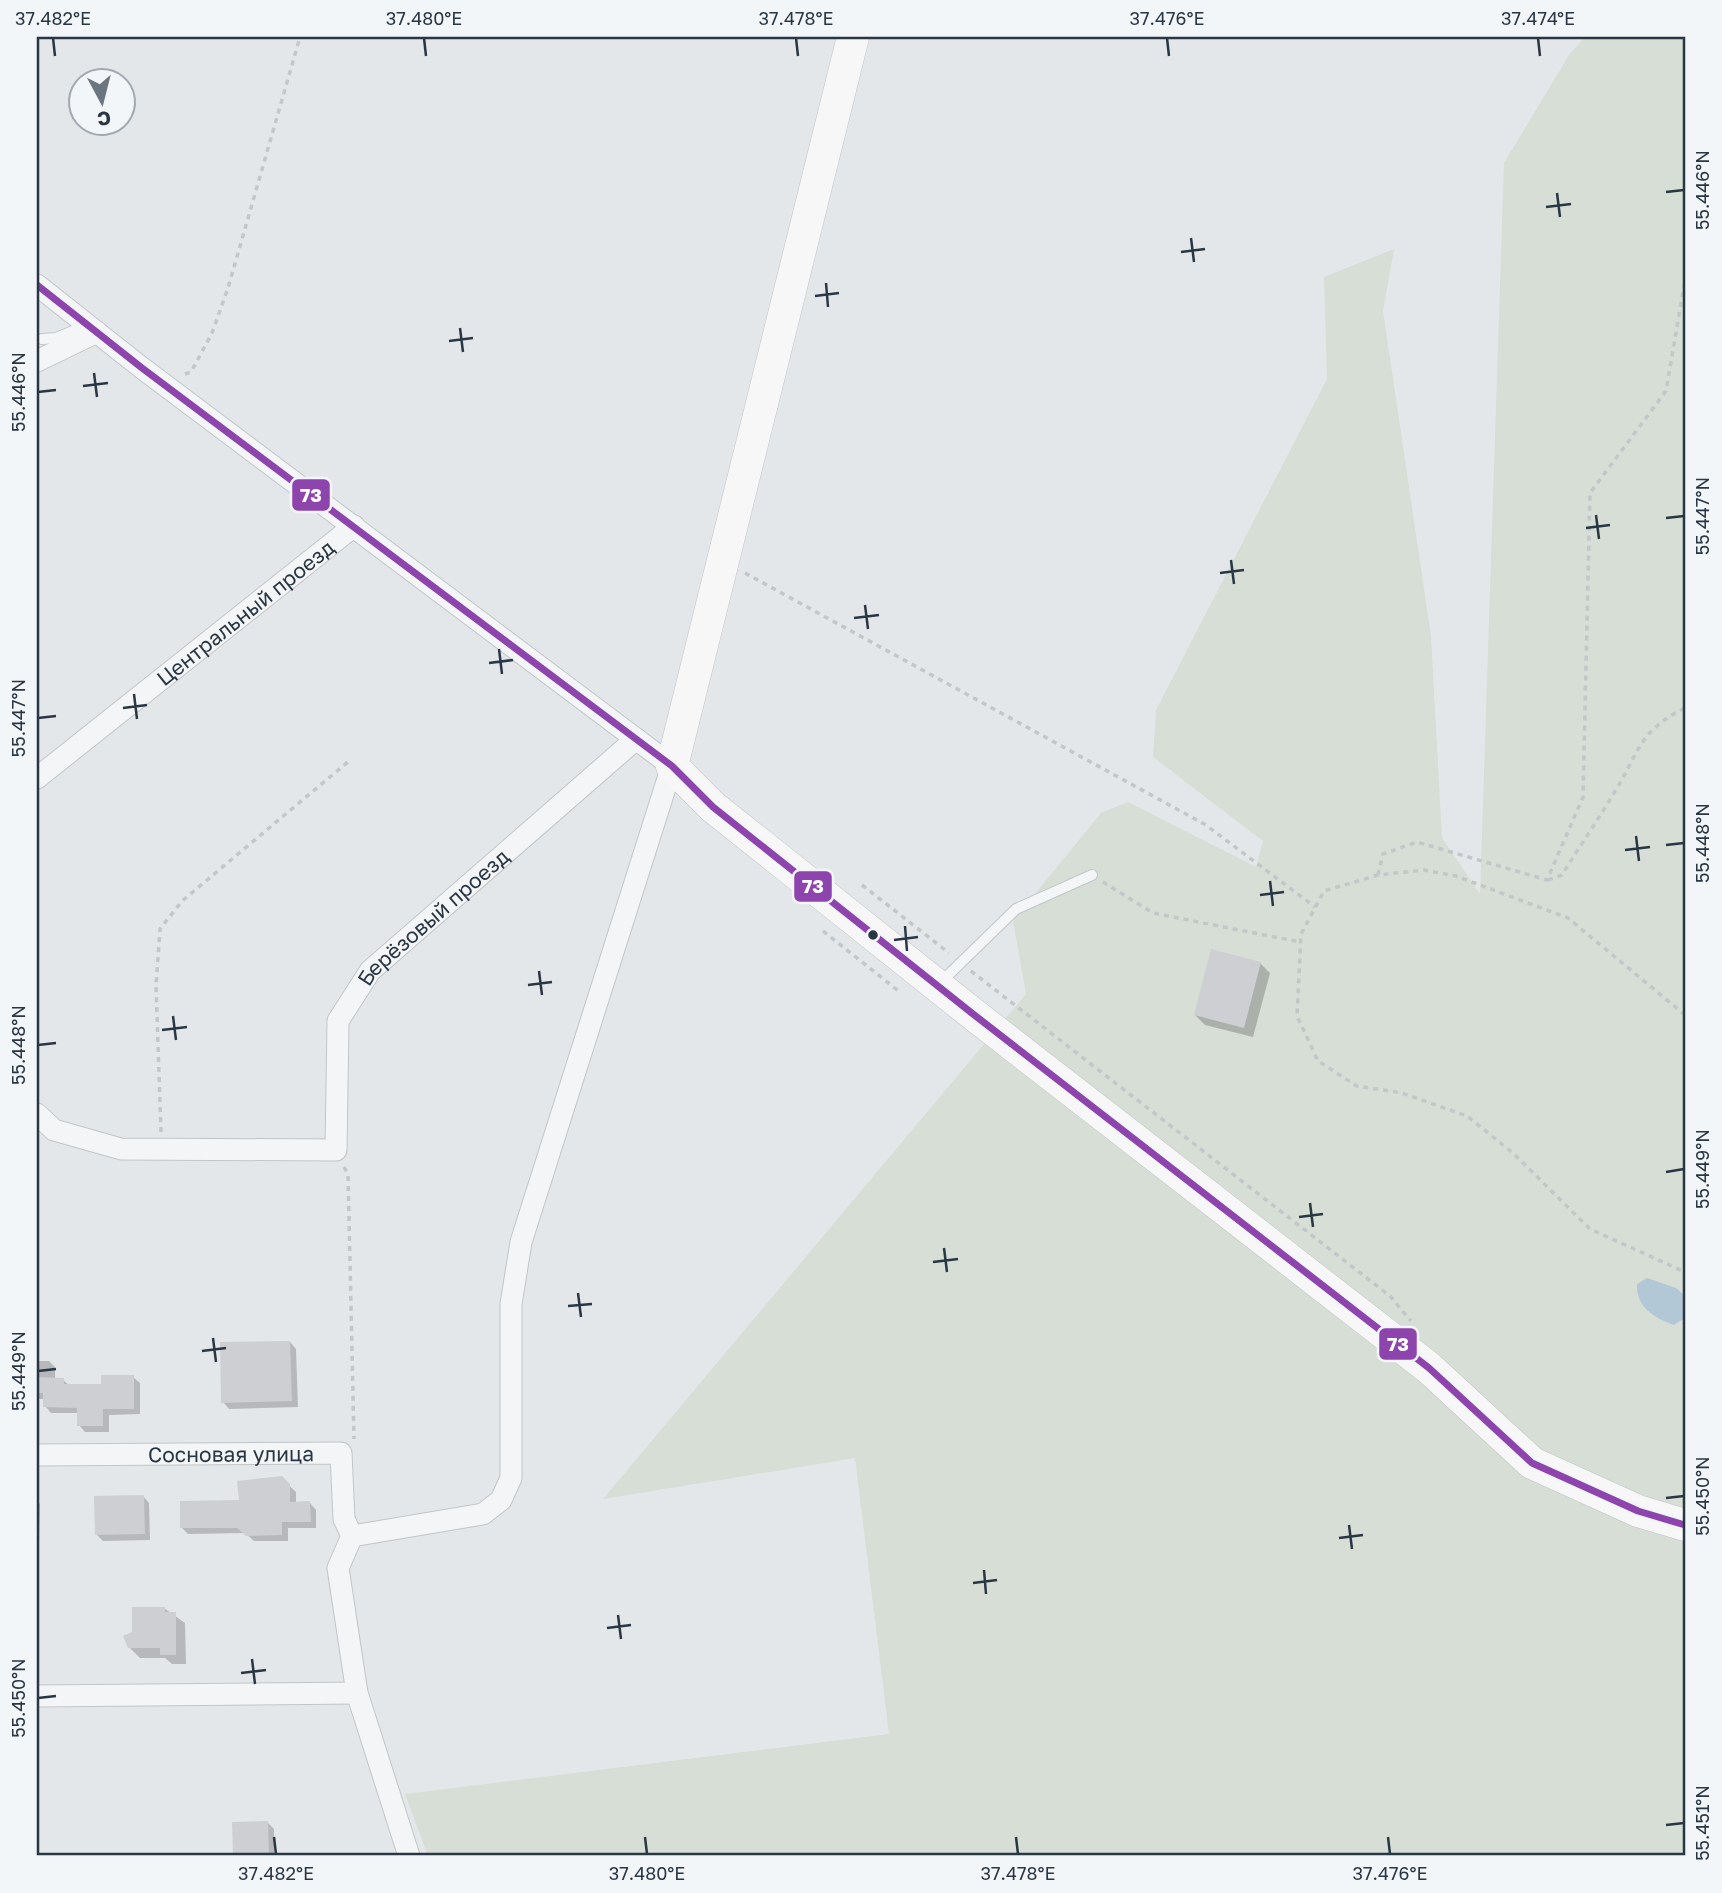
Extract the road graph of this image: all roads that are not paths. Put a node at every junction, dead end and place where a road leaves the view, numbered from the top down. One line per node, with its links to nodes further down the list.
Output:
1 (853, 37): 8 (street)
2 (37, 285): 3 (street)
3 (92, 329): 4 (lane); 5 (street); 6 (street)
4 (42, 340)
5 (37, 361)
6 (354, 526): 7 (street); 9 (street, Центральный проезд)
7 (636, 739): 8 (street); 12 (street, Берёзовый проезд)
8 (672, 766): 11 (street); 15 (street)
9 (37, 778)
10 (1092, 875): 11 (lane)
11 (937, 986): 14 (street)
12 (37, 1114)
13 (37, 1455): 15 (street, Сосновая улица)
14 (1685, 1525)
15 (352, 1536): 16 (street)
16 (357, 1693): 17 (street); 18 (street)
17 (37, 1696)
18 (409, 1856)

